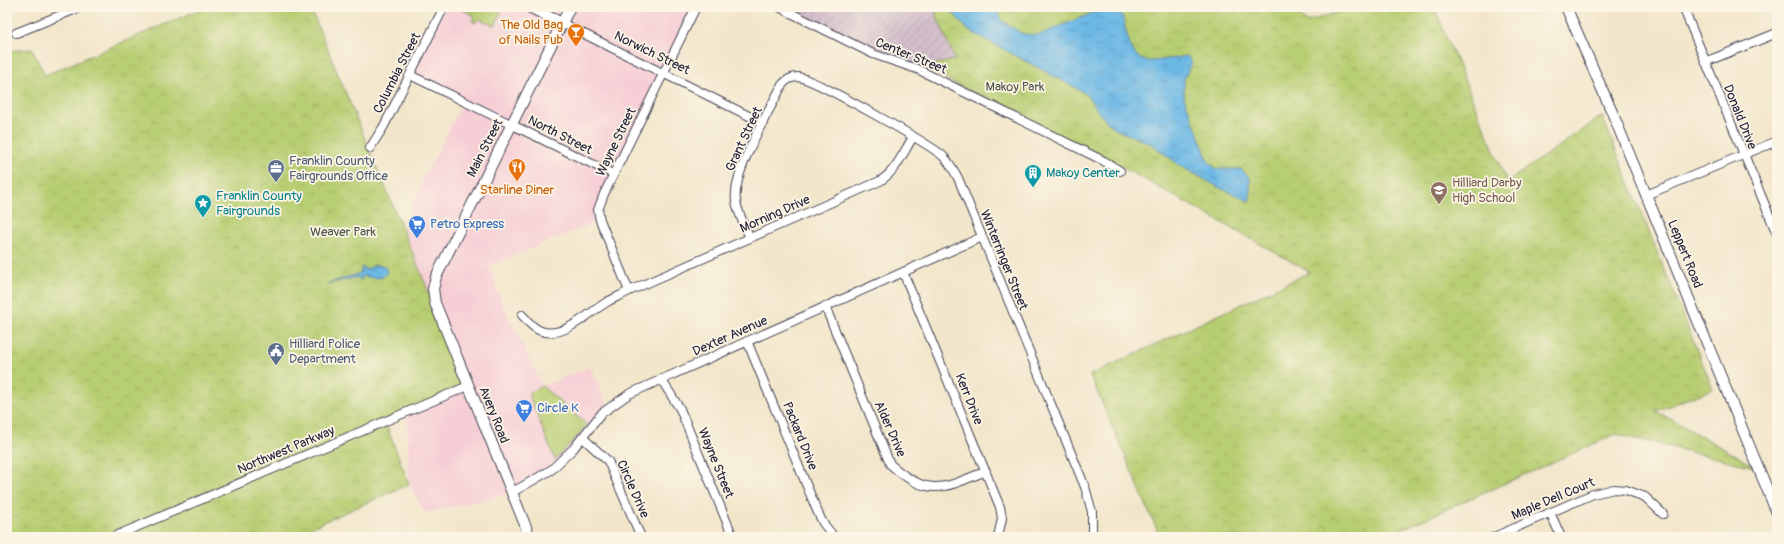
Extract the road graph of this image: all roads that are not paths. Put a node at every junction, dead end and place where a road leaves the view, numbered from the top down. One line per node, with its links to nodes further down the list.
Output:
1 (81, 7): 10 (street)
2 (444, 7): 14 (street, Columbia Street)
3 (529, 7): 9 (main road, Norwich Street)
4 (570, 7): 9 (main road, Main Street)
5 (696, 7): 13 (street, Wayne Street)
6 (779, 7): 22 (street, Center Street)
7 (1566, 7): 24 (main road, Leppert Road)
8 (1683, 7): 12 (street, Donald Drive)
9 (562, 23): 13 (street, Norwich Street); 17 (main road, Main Street)
10 (16, 33)
11 (1777, 33): 12 (street)
12 (1705, 62): 21 (street, Donald Drive)
13 (663, 73): 16 (street, Norwich Street); 23 (street, Wayne Street)
14 (410, 75): 17 (street, North Street); 20 (street, Columbia Street)
15 (791, 78): 16 (street, Grant Street); 18 (street, Winterringer Street)
16 (764, 123): 27 (street, Grant Street)
17 (512, 124): 23 (street, North Street); 30 (main road, Main Street)
18 (913, 137): 26 (street, Winterringer Street); 27 (street, Morning Drive)
19 (1777, 141): 21 (street)
20 (370, 148)
21 (1743, 155): 24 (street); 25 (street, Donald Drive)
22 (1120, 171)
23 (613, 174): 29 (street, Wayne Street)
24 (1646, 195): 40 (main road, Leppert Road)
25 (1777, 234)
26 (982, 237): 28 (street, Dexter Avenue); 48 (street, Winterringer Street)
27 (750, 238): 29 (street, Morning Drive)
28 (904, 272): 31 (street, Dexter Avenue); 37 (street, Kerr Drive)
29 (629, 291): 32 (street, Morning Drive)
30 (435, 303): 35 (main road, Avery Road)
31 (825, 306): 33 (street, Dexter Avenue); 37 (street, Alder Drive)
32 (522, 315)
33 (747, 341): 34 (street, Dexter Avenue); 46 (street, Packard Drive)
34 (661, 379): 36 (street, Dexter Avenue); 45 (street, Wayne Street)
35 (468, 386): 38 (main road, Avery Road); 42 (street, Northwest Parkway)
36 (582, 438): 38 (street, Dexter Avenue); 44 (street, Circle Drive)
37 (986, 471): 47 (street, Kerr Drive)
38 (511, 493): 43 (main road, Avery Road)
39 (1550, 512): 41 (street, Maple Dell Court); 49 (street, Maple Dell Court); 50 (street)
40 (1777, 513)
41 (1663, 514)
42 (113, 537)
43 (530, 537)
44 (641, 537)
45 (733, 537)
46 (834, 537)
47 (998, 537)
48 (1092, 537)
49 (1494, 537)
50 (1561, 537)

